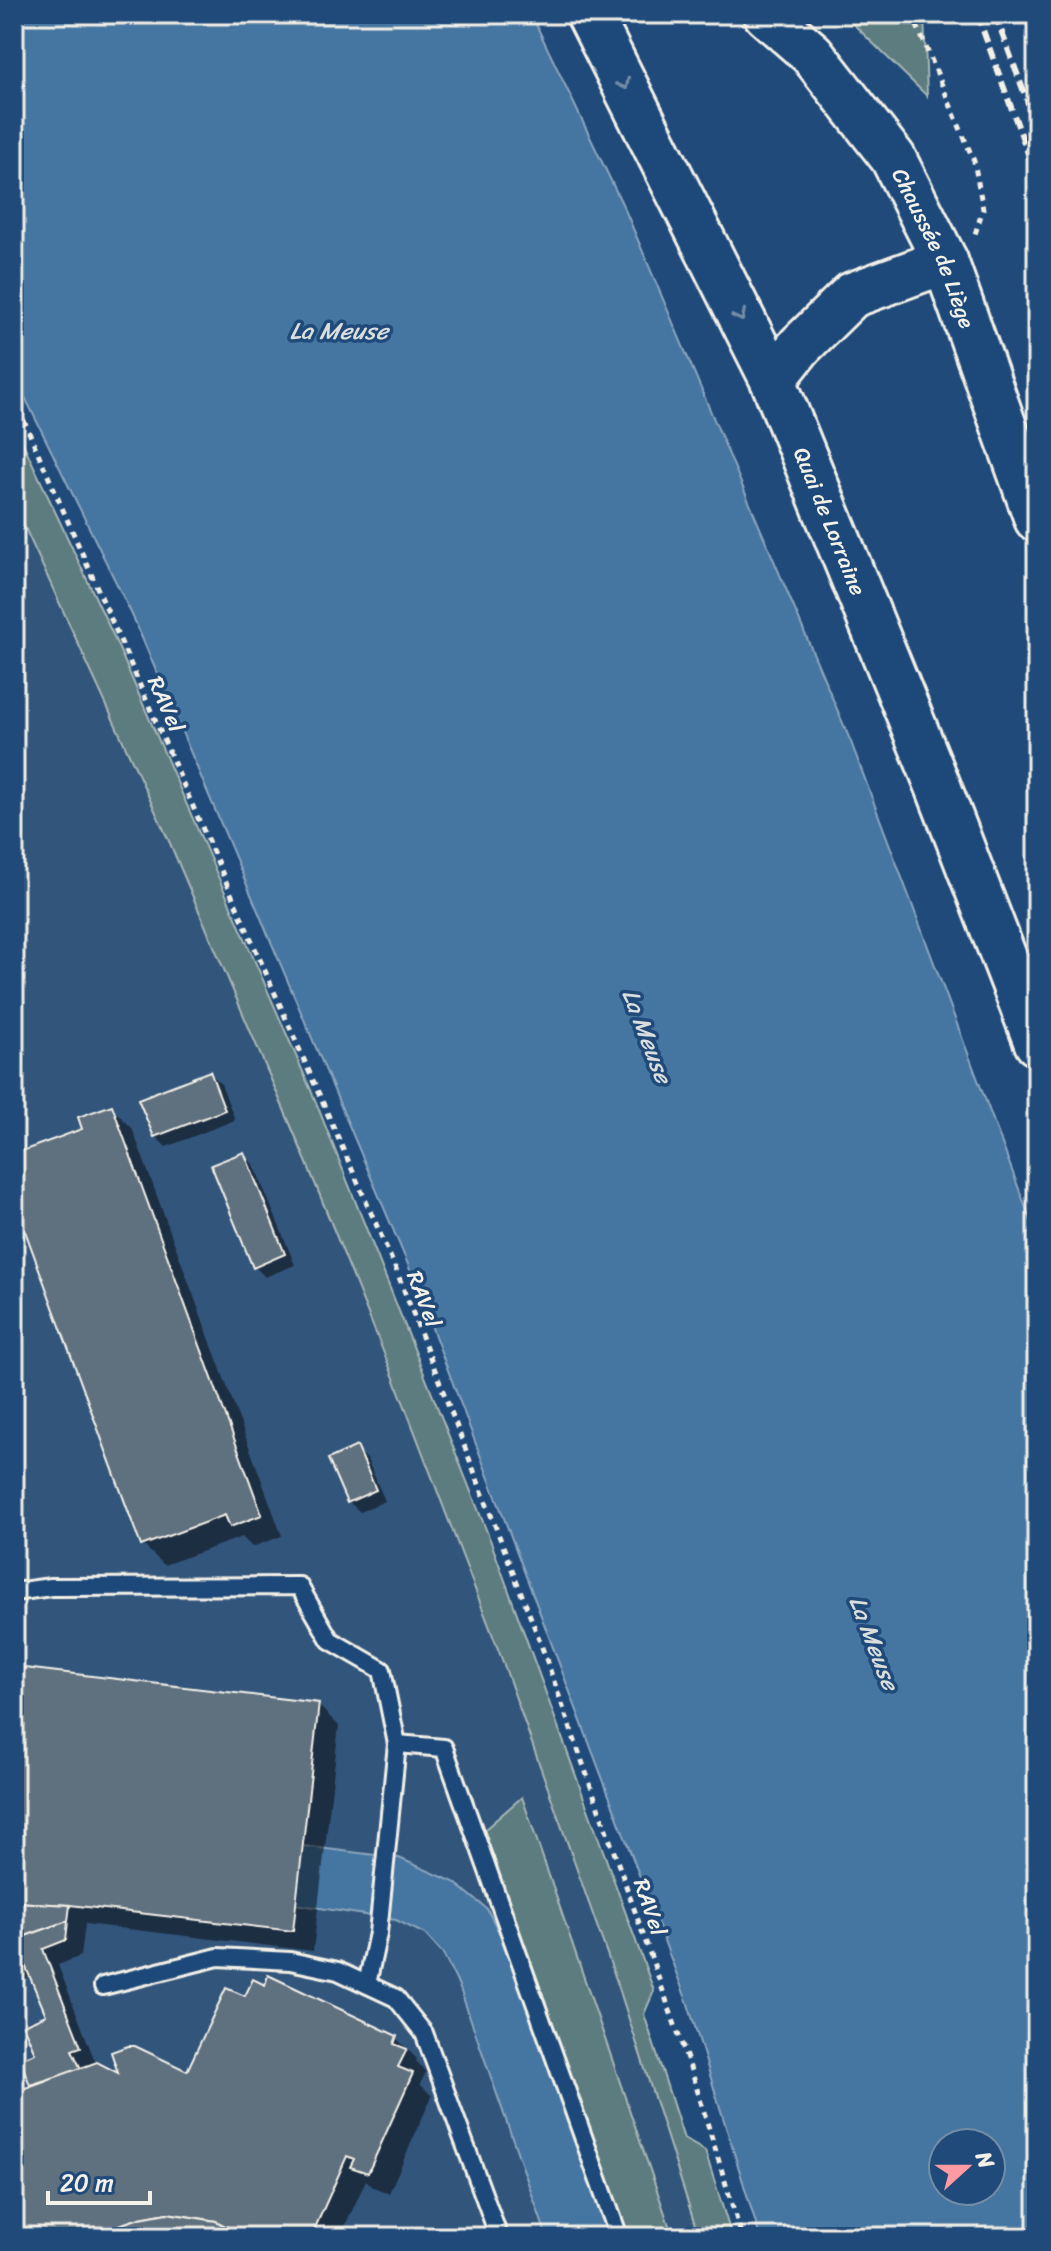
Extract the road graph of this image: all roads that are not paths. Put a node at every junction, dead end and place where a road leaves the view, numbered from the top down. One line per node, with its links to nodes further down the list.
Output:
1 (589, 14): 4 (main road, Quai de Lorraine, one-way to 4)
2 (766, 14): 3 (main road, Chaussée de Liège)
3 (945, 261): 4 (main road); 5 (main road, Chaussée de Liège)
4 (773, 380): 6 (main road, Quai de Lorraine)
5 (1037, 519)
6 (1037, 1043)
7 (14, 1592): 8 (lane)
8 (397, 1744): 9 (lane); 12 (lane)
9 (367, 1984): 10 (lane); 11 (lane)
10 (103, 1986)
11 (499, 2237)
12 (619, 2237)

